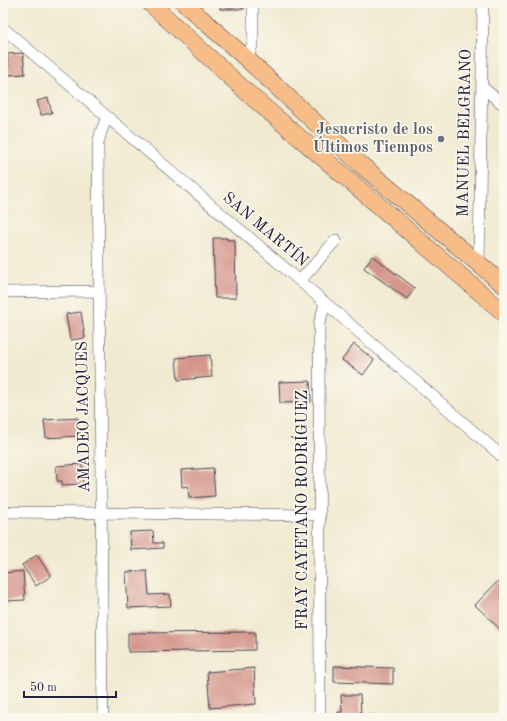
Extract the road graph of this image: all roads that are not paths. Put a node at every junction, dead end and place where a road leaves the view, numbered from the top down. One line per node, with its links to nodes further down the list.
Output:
1 (150, 3): 17 (main road)
2 (184, 3): 6 (main road)
3 (253, 3): 6 (street)
4 (483, 3): 7 (street, MANUEL BELGRANO)
5 (3, 28): 9 (street, SAN MARTÍN)
6 (248, 60): 11 (main road)
7 (482, 87): 8 (street); 11 (street, MANUEL BELGRANO)
8 (504, 105)
9 (107, 117): 12 (street, SAN MARTÍN); 14 (street, AMADEO JACQUES)
10 (336, 240): 12 (street)
11 (479, 264): 13 (main road)
12 (300, 281): 16 (street, SAN MARTÍN)
13 (504, 285)
14 (99, 291): 15 (street); 20 (street, AMADEO JACQUES)
15 (3, 292)
16 (325, 304): 18 (street, SAN MARTÍN); 21 (street, FRAY CAYETANO RODRÍGUEZ)
17 (504, 313)
18 (504, 458)
19 (3, 512): 20 (street)
20 (102, 512): 21 (street); 22 (street, AMADEO JACQUES)
21 (319, 515): 23 (street, FRAY CAYETANO RODRÍGUEZ)
22 (103, 718)
23 (320, 718)

